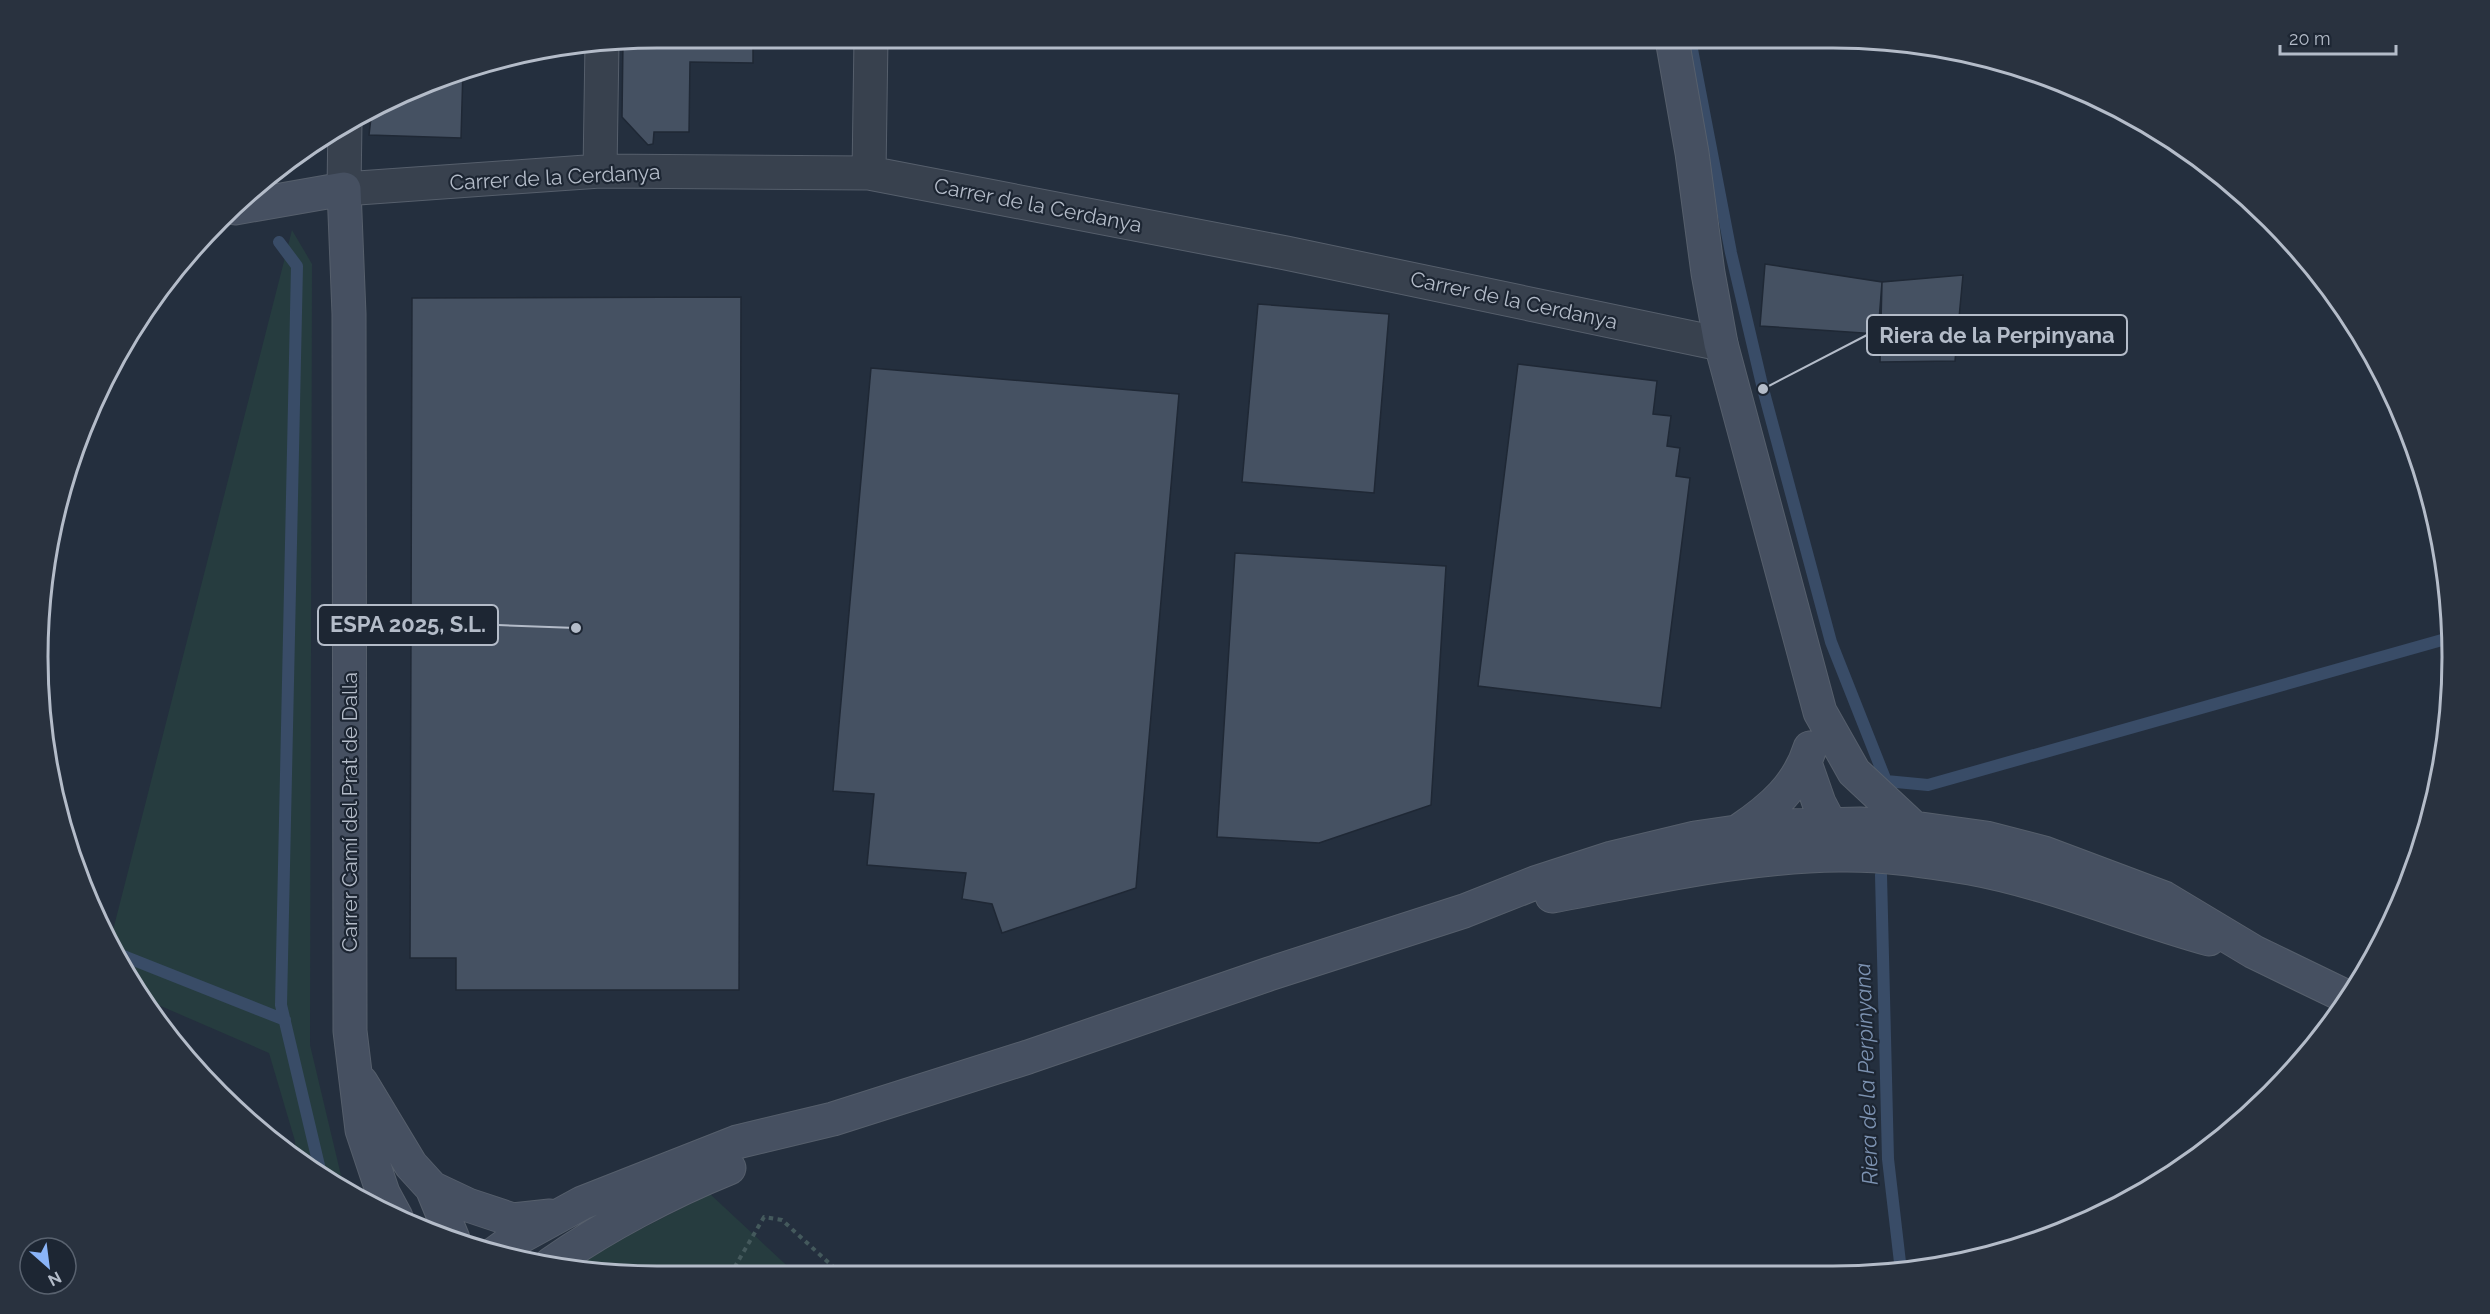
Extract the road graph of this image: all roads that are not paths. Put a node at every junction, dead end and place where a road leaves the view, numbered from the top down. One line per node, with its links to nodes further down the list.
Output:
1 (871, 48): 6 (street)
2 (1674, 48): 9 (street)
3 (602, 51): 5 (street)
4 (345, 135): 7 (street)
5 (600, 171): 6 (street, Carrer de la Cerdanya); 7 (street, Carrer de la Cerdanya)
6 (869, 173): 9 (street, Carrer de la Cerdanya)
7 (344, 189): 8 (street); 21 (street, Carrer Camí del Prat de Dalla)
8 (248, 206)
9 (1721, 344): 10 (street)
10 (1820, 712): 11 (street); 12 (street)
11 (1805, 763): 13 (street); 15 (street)
12 (1854, 772): 13 (street); 14 (street)
13 (1830, 824): 14 (street); 15 (street); 16 (street); 17 (street)
14 (1914, 828): 19 (street)
15 (1736, 832): 18 (street)
16 (1668, 874): 17 (street); 18 (street)
17 (2056, 891): 19 (street)
18 (1464, 911): 22 (street)
19 (2254, 952): 20 (street)
20 (2340, 994)
21 (356, 1076): 23 (street); 24 (street, Carrer Camí del Prat de Dalla)
22 (833, 1119): 25 (street); 26 (street)
23 (432, 1188): 25 (street); 27 (street)
24 (389, 1203)
25 (561, 1215): 28 (street)
26 (633, 1215): 29 (street); 30 (street)
27 (449, 1229)
28 (505, 1246)
29 (536, 1253)
30 (561, 1258)

